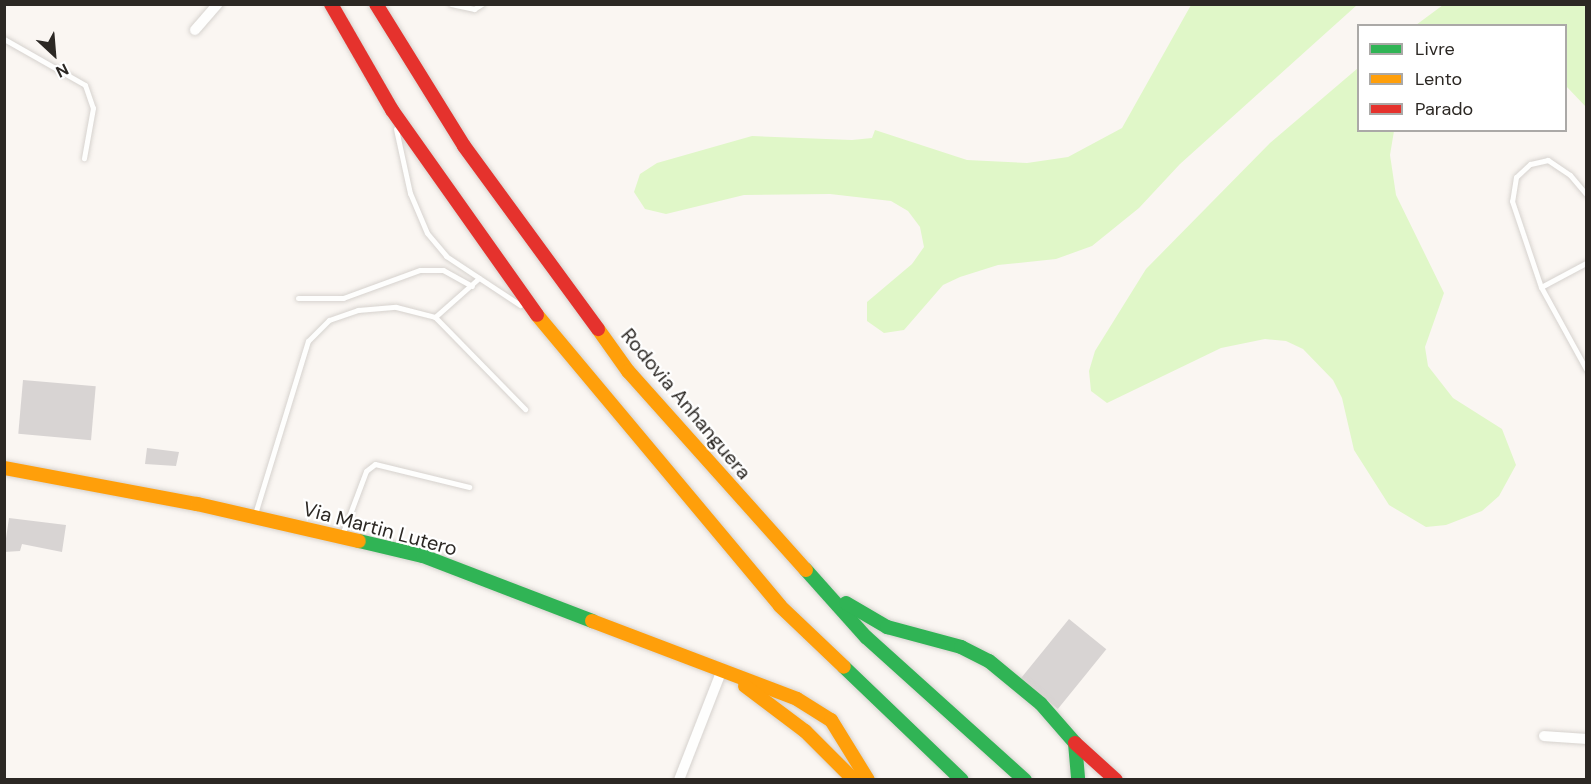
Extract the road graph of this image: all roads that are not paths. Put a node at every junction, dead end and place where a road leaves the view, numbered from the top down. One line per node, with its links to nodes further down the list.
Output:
1 (218, 4): 6 (street)
2 (331, 4): 8 (main road)
3 (376, 4): 24 (main road, Rodovia Anhanguera)
4 (451, 4): 5 (lane)
5 (482, 4)
6 (195, 30)
7 (4, 39): 9 (lane)
8 (392, 110): 12 (lane); 17 (main road)
9 (84, 158)
10 (1587, 194): 14 (lane)
11 (1587, 263): 14 (lane)
12 (479, 278): 13 (lane); 17 (lane)
13 (472, 286): 15 (lane); 16 (lane)
14 (1540, 288): 18 (lane)
15 (298, 298)
16 (435, 317): 19 (lane); 22 (lane)
17 (539, 318): 34 (main road)
18 (1587, 369)
19 (525, 409)
20 (4, 468): 22 (main road, Via Martin Lutero)
21 (470, 487): 23 (lane)
22 (254, 517): 23 (main road, Via Martin Lutero)
23 (341, 536): 25 (main road, Via Martin Lutero)
24 (797, 563): 30 (main road); 35 (main road, Rodovia Anhanguera)
25 (726, 674): 26 (main road, Via Martin Lutero); 27 (main road, Via Martin Lutero); 31 (street)
26 (826, 716): 27 (main road); 33 (main road)
27 (808, 734): 32 (main road, Via Martin Lutero)
28 (1544, 736): 29 (street)
29 (1587, 739)
30 (1075, 743): 36 (main road); 37 (main road)
31 (679, 780)
32 (854, 780)
33 (868, 780)
34 (962, 780)
35 (1025, 780)
36 (1078, 780)
37 (1116, 780)

